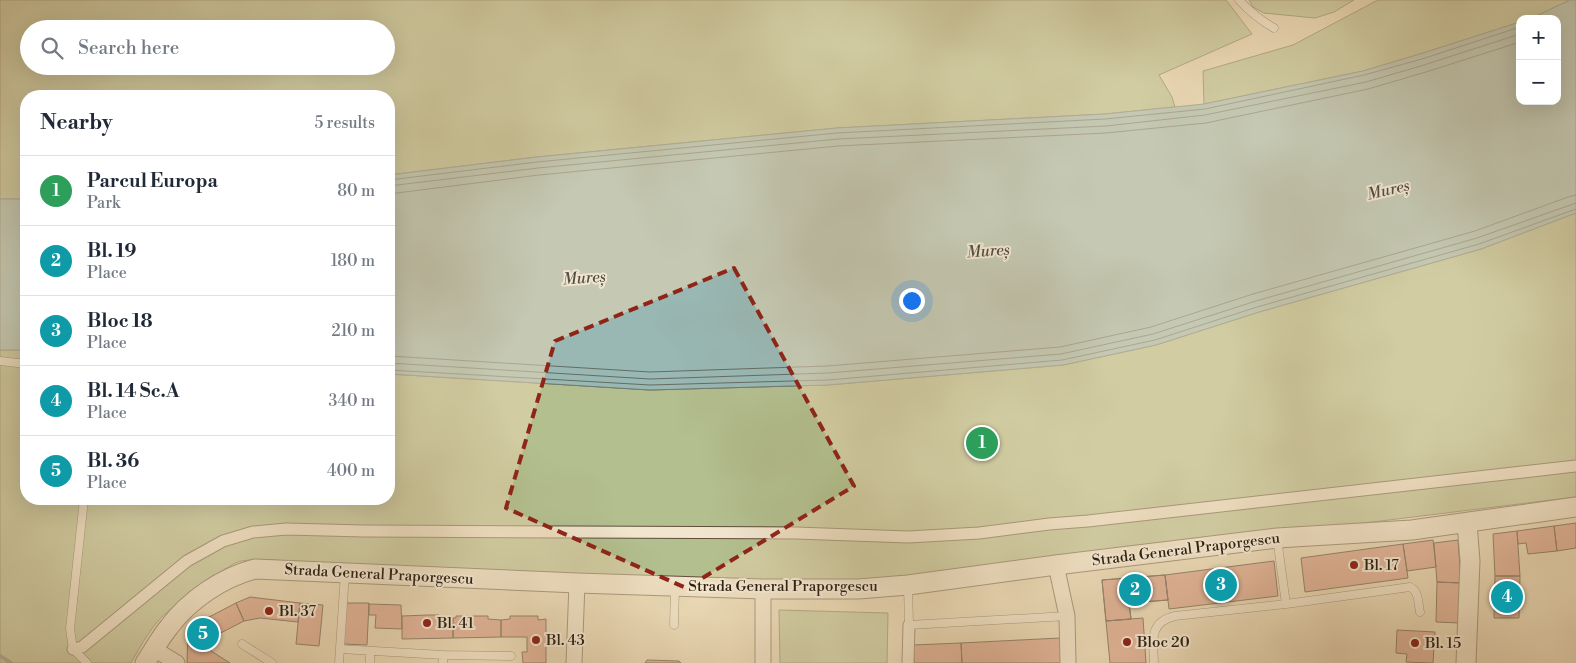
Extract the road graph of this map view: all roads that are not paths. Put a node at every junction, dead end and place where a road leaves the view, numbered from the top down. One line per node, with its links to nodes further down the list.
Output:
1 (1239, 0): 2 (lane)
2 (1274, 28)
3 (0, 361): 4 (lane)
4 (20, 363)
5 (1576, 466): 22 (street)
6 (83, 505): 22 (lane)
7 (1576, 507): 8 (street, Strada General Praporgescu)
8 (1467, 523): 9 (street, Strada General Praporgescu); 40 (street)
9 (1277, 538): 10 (street, Strada General Praporgescu); 16 (lane)
10 (1056, 565): 14 (street, Strada General Praporgescu); 18 (street)
11 (345, 573): 12 (street, Strada General Praporgescu); 23 (lane); 26 (street, Strada General Praporgescu)
12 (577, 583): 13 (street, Strada General Praporgescu); 35 (street)
13 (675, 585): 15 (street, Strada General Praporgescu); 20 (lane)
14 (908, 585): 15 (street, Strada General Praporgescu); 19 (lane)
15 (763, 589): 36 (street)
16 (1286, 604): 17 (lane); 39 (lane)
17 (1420, 612)
18 (1067, 616): 19 (lane); 38 (street)
19 (909, 624): 37 (street)
20 (674, 625)
21 (242, 644): 31 (lane)
22 (73, 649): 29 (lane)
23 (340, 649): 24 (lane); 32 (lane)
24 (370, 652): 25 (lane); 33 (lane)
25 (406, 654): 28 (lane); 34 (lane)
26 (150, 656): 30 (street)
27 (511, 656): 28 (lane)
28 (443, 659)
29 (87, 663)
30 (177, 663)
31 (272, 663)
32 (339, 663)
33 (370, 663)
34 (406, 663)
35 (574, 663)
36 (763, 663)
37 (908, 663)
38 (1068, 663)
39 (1154, 663)
40 (1466, 663)

